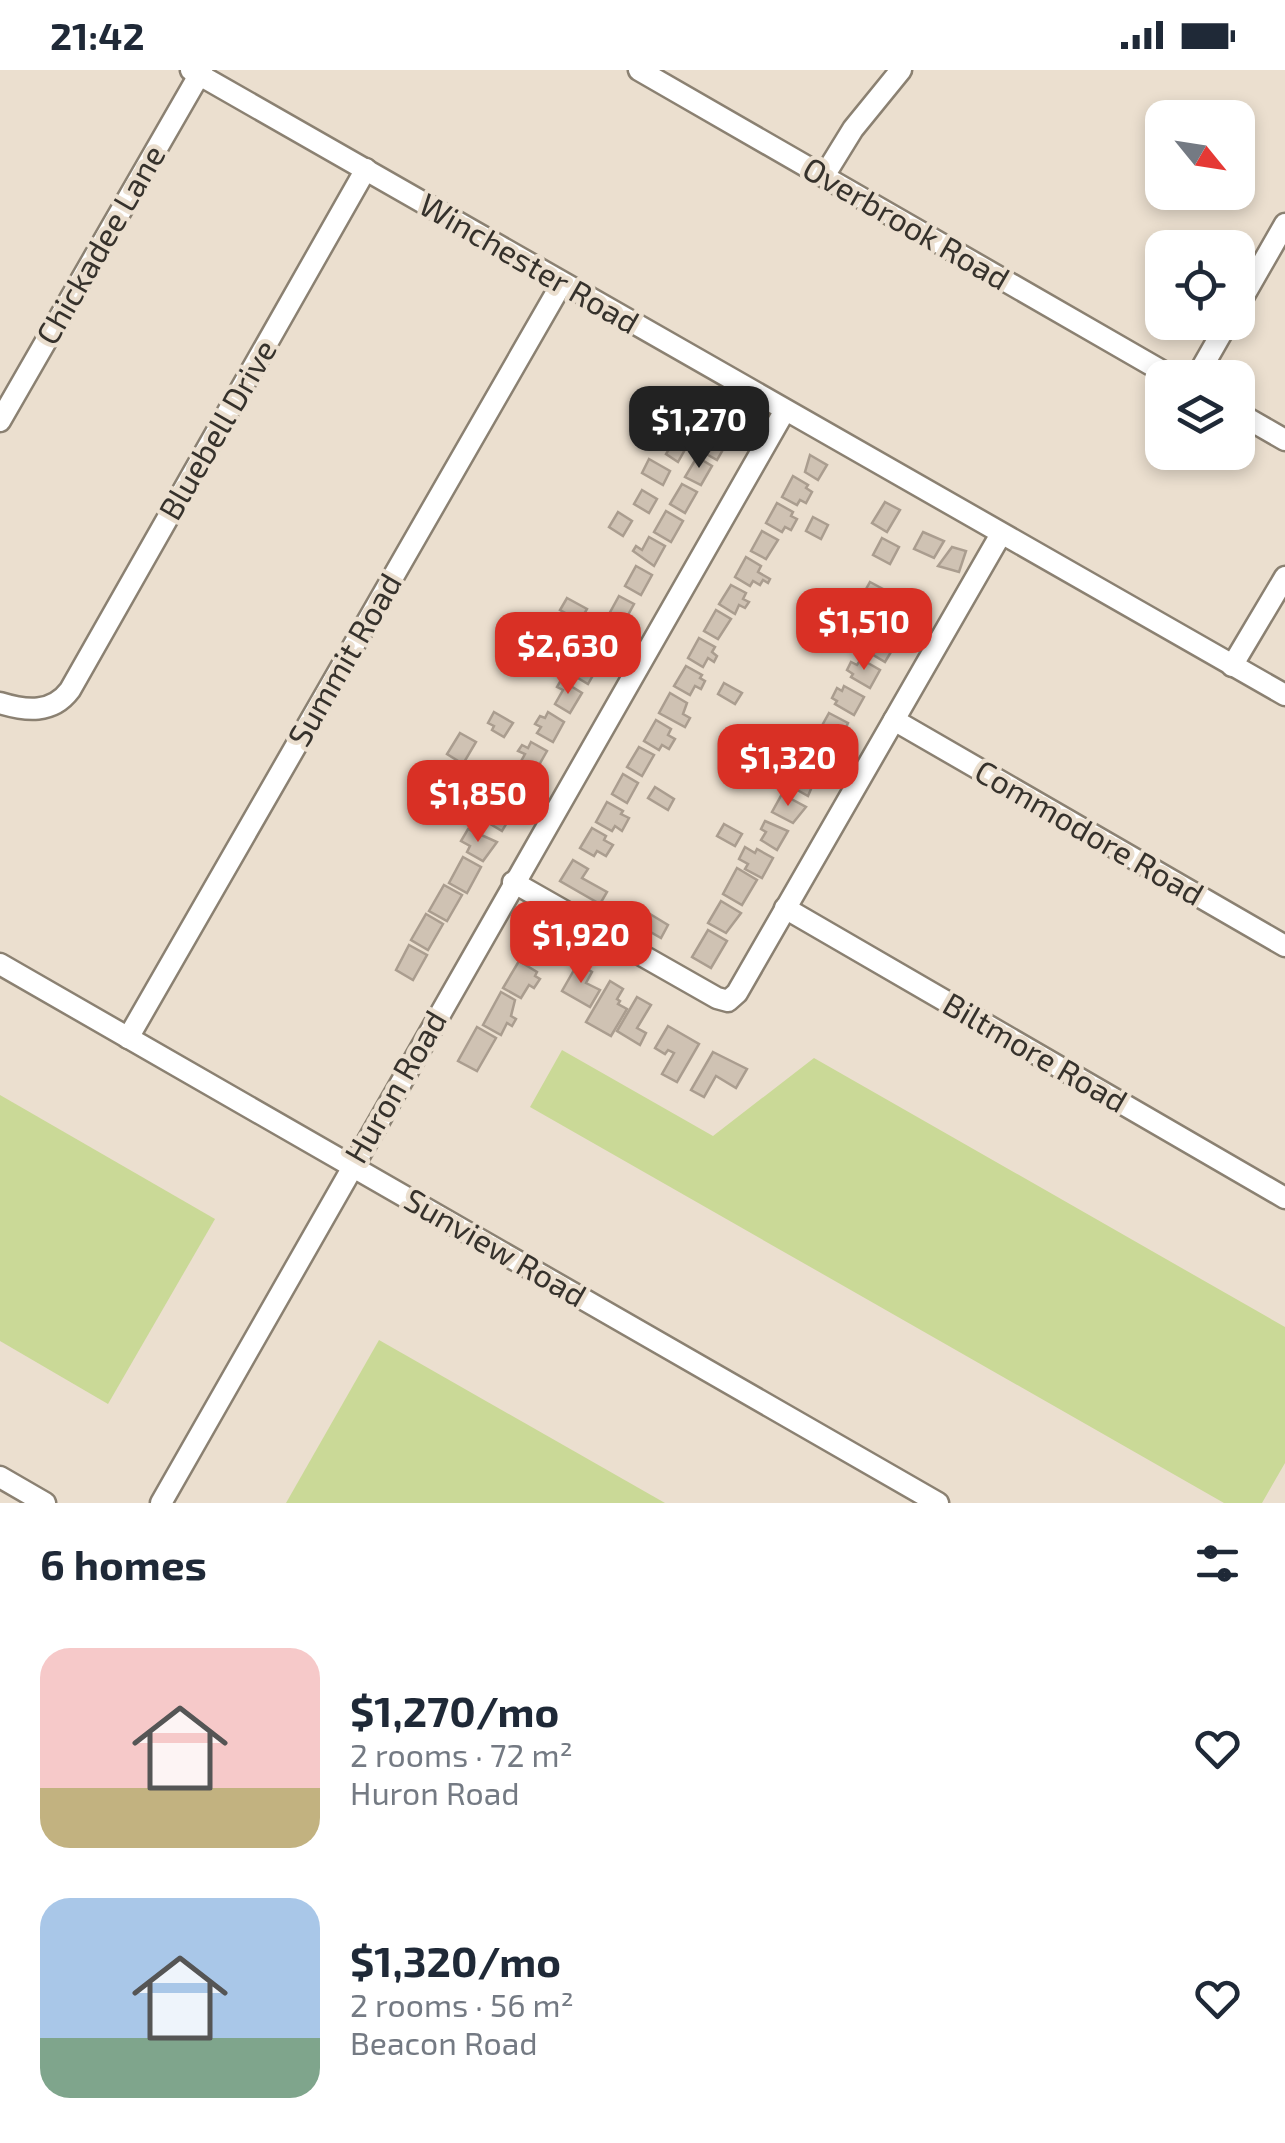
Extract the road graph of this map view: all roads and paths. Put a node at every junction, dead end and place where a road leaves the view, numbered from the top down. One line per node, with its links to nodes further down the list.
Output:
1 (639, 70): 5 (street, Overbrook Road)
2 (900, 70): 5 (street)
3 (197, 72): 4 (street, Winchester Road); 11 (street, Chickadee Lane)
4 (366, 170): 8 (street, Winchester Road); 18 (street, Bluebell Drive)
5 (824, 176): 9 (street, Overbrook Road)
6 (1285, 224): 7 (street)
7 (1255, 276)
8 (562, 283): 10 (street, Winchester Road); 24 (street, Summit Road)
9 (1145, 361)
10 (784, 412): 14 (street, Winchester Road); 20 (street, Huron Road)
11 (0, 421)
12 (1255, 423): 13 (street)
13 (1285, 440)
14 (1001, 534): 16 (street, Winchester Road); 19 (street)
15 (1285, 577): 16 (street)
16 (1232, 666): 17 (street, Winchester Road)
17 (1285, 696)
18 (0, 703)
19 (894, 720): 21 (street); 22 (street, Commodore Road)
20 (513, 882): 21 (street); 25 (street, Huron Road)
21 (785, 908): 26 (street, Biltmore Road)
22 (1285, 946)
23 (0, 964): 24 (street, Sunview Road)
24 (128, 1038): 25 (street, Sunview Road)
25 (351, 1165): 29 (street, Huron Road); 30 (street, Sunview Road)
26 (1285, 1198)
27 (0, 1477): 28 (street)
28 (45, 1503)
29 (160, 1503)
30 (938, 1503)

